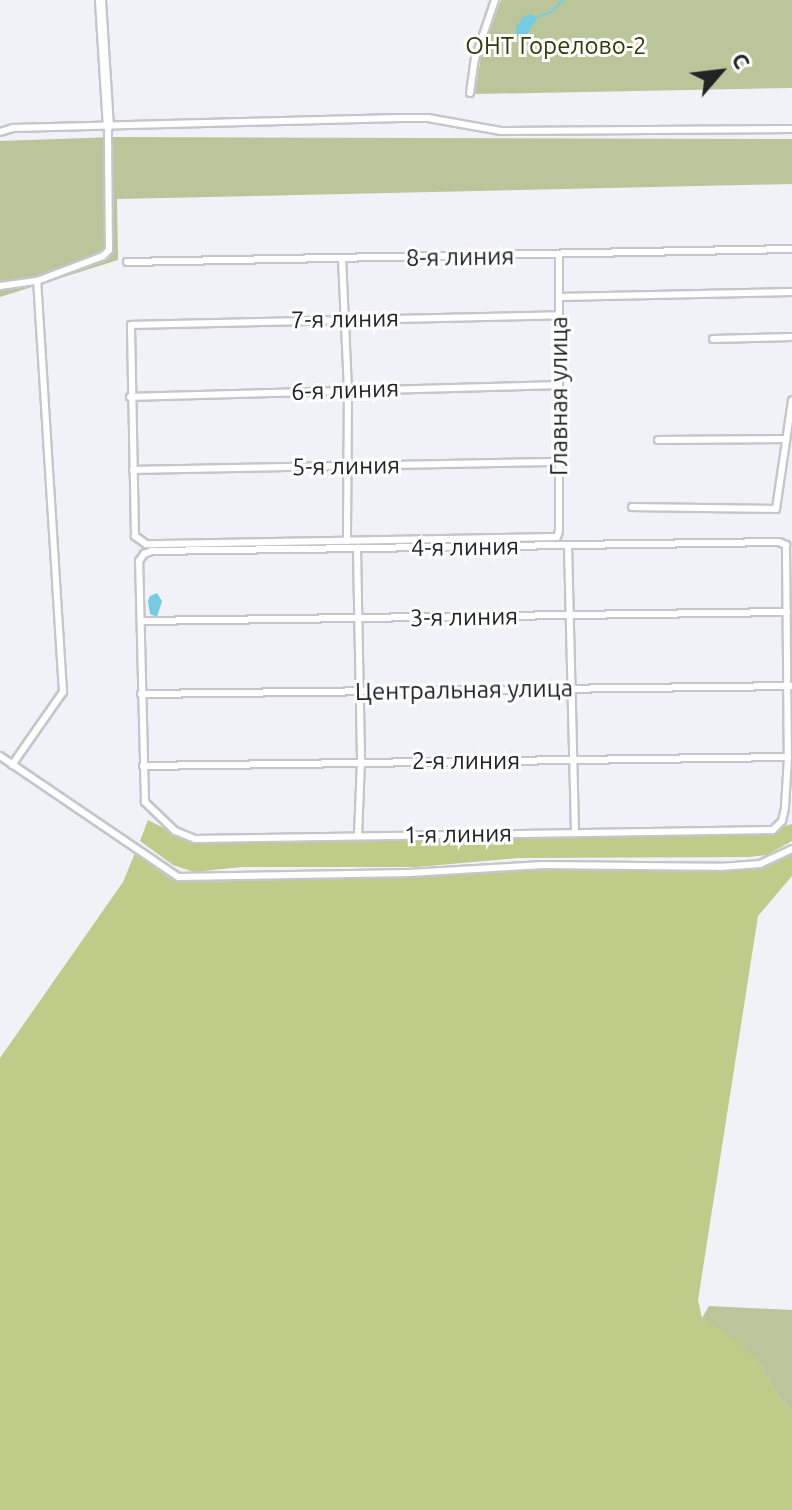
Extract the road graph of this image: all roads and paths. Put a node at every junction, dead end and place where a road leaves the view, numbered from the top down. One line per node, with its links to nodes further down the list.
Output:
1 (100, 0): 4 (street)
2 (495, 0): 3 (street)
3 (470, 93)
4 (108, 126): 5 (street); 6 (street); 11 (street)
5 (792, 129)
6 (0, 132)
7 (792, 249): 8 (street, 8-я линия)
8 (559, 256): 9 (street, 8-я линия); 14 (street, Главная улица)
9 (342, 258): 10 (street, 8-я линия); 16 (street)
10 (127, 262)
11 (37, 281): 12 (street); 44 (street)
12 (0, 286)
13 (792, 292): 14 (street)
14 (559, 297): 15 (street, Главная улица)
15 (559, 315): 16 (street, 7-я линия); 19 (street, Главная улица)
16 (346, 319): 20 (street); 21 (street, 7-я линия)
17 (792, 337): 18 (street)
18 (713, 339)
19 (559, 385): 20 (street, 6-я линия); 25 (street, Главная улица)
20 (348, 389): 21 (street, 6-я линия); 26 (street)
21 (130, 397): 27 (street)
22 (792, 400): 23 (street)
23 (786, 439): 24 (street); 28 (street)
24 (658, 440)
25 (559, 462): 26 (street, 5-я линия); 29 (street, Главная улица)
26 (345, 466): 27 (street, 5-я линия); 29 (street)
27 (133, 470): 29 (street)
28 (632, 507)
29 (347, 541)
30 (568, 545): 31 (street, 4-я линия); 32 (street, 4-я линия); 33 (street)
31 (357, 550): 34 (street); 35 (street, 4-я линия)
32 (787, 612): 33 (street, 3-я линия); 36 (street)
33 (572, 616): 34 (street, 3-я линия); 37 (street)
34 (357, 618): 35 (street, 3-я линия); 38 (street)
35 (141, 621): 39 (street)
36 (790, 686): 37 (street, Центральная улица); 41 (street)
37 (573, 687): 38 (street, Центральная улица); 43 (street)
38 (357, 693): 39 (street, Центральная улица); 42 (street)
39 (141, 694): 45 (street)
40 (0, 756): 44 (street)
41 (788, 757): 43 (street, 2-я линия); 46 (street, 1-я линия)
42 (361, 761): 43 (street, 2-я линия); 45 (street, 2-я линия); 47 (street)
43 (572, 761): 46 (street)
44 (12, 765): 48 (street)
45 (143, 766): 47 (street, 1-я линия)
46 (575, 832): 47 (street, 1-я линия)
47 (358, 836)
48 (792, 849)

